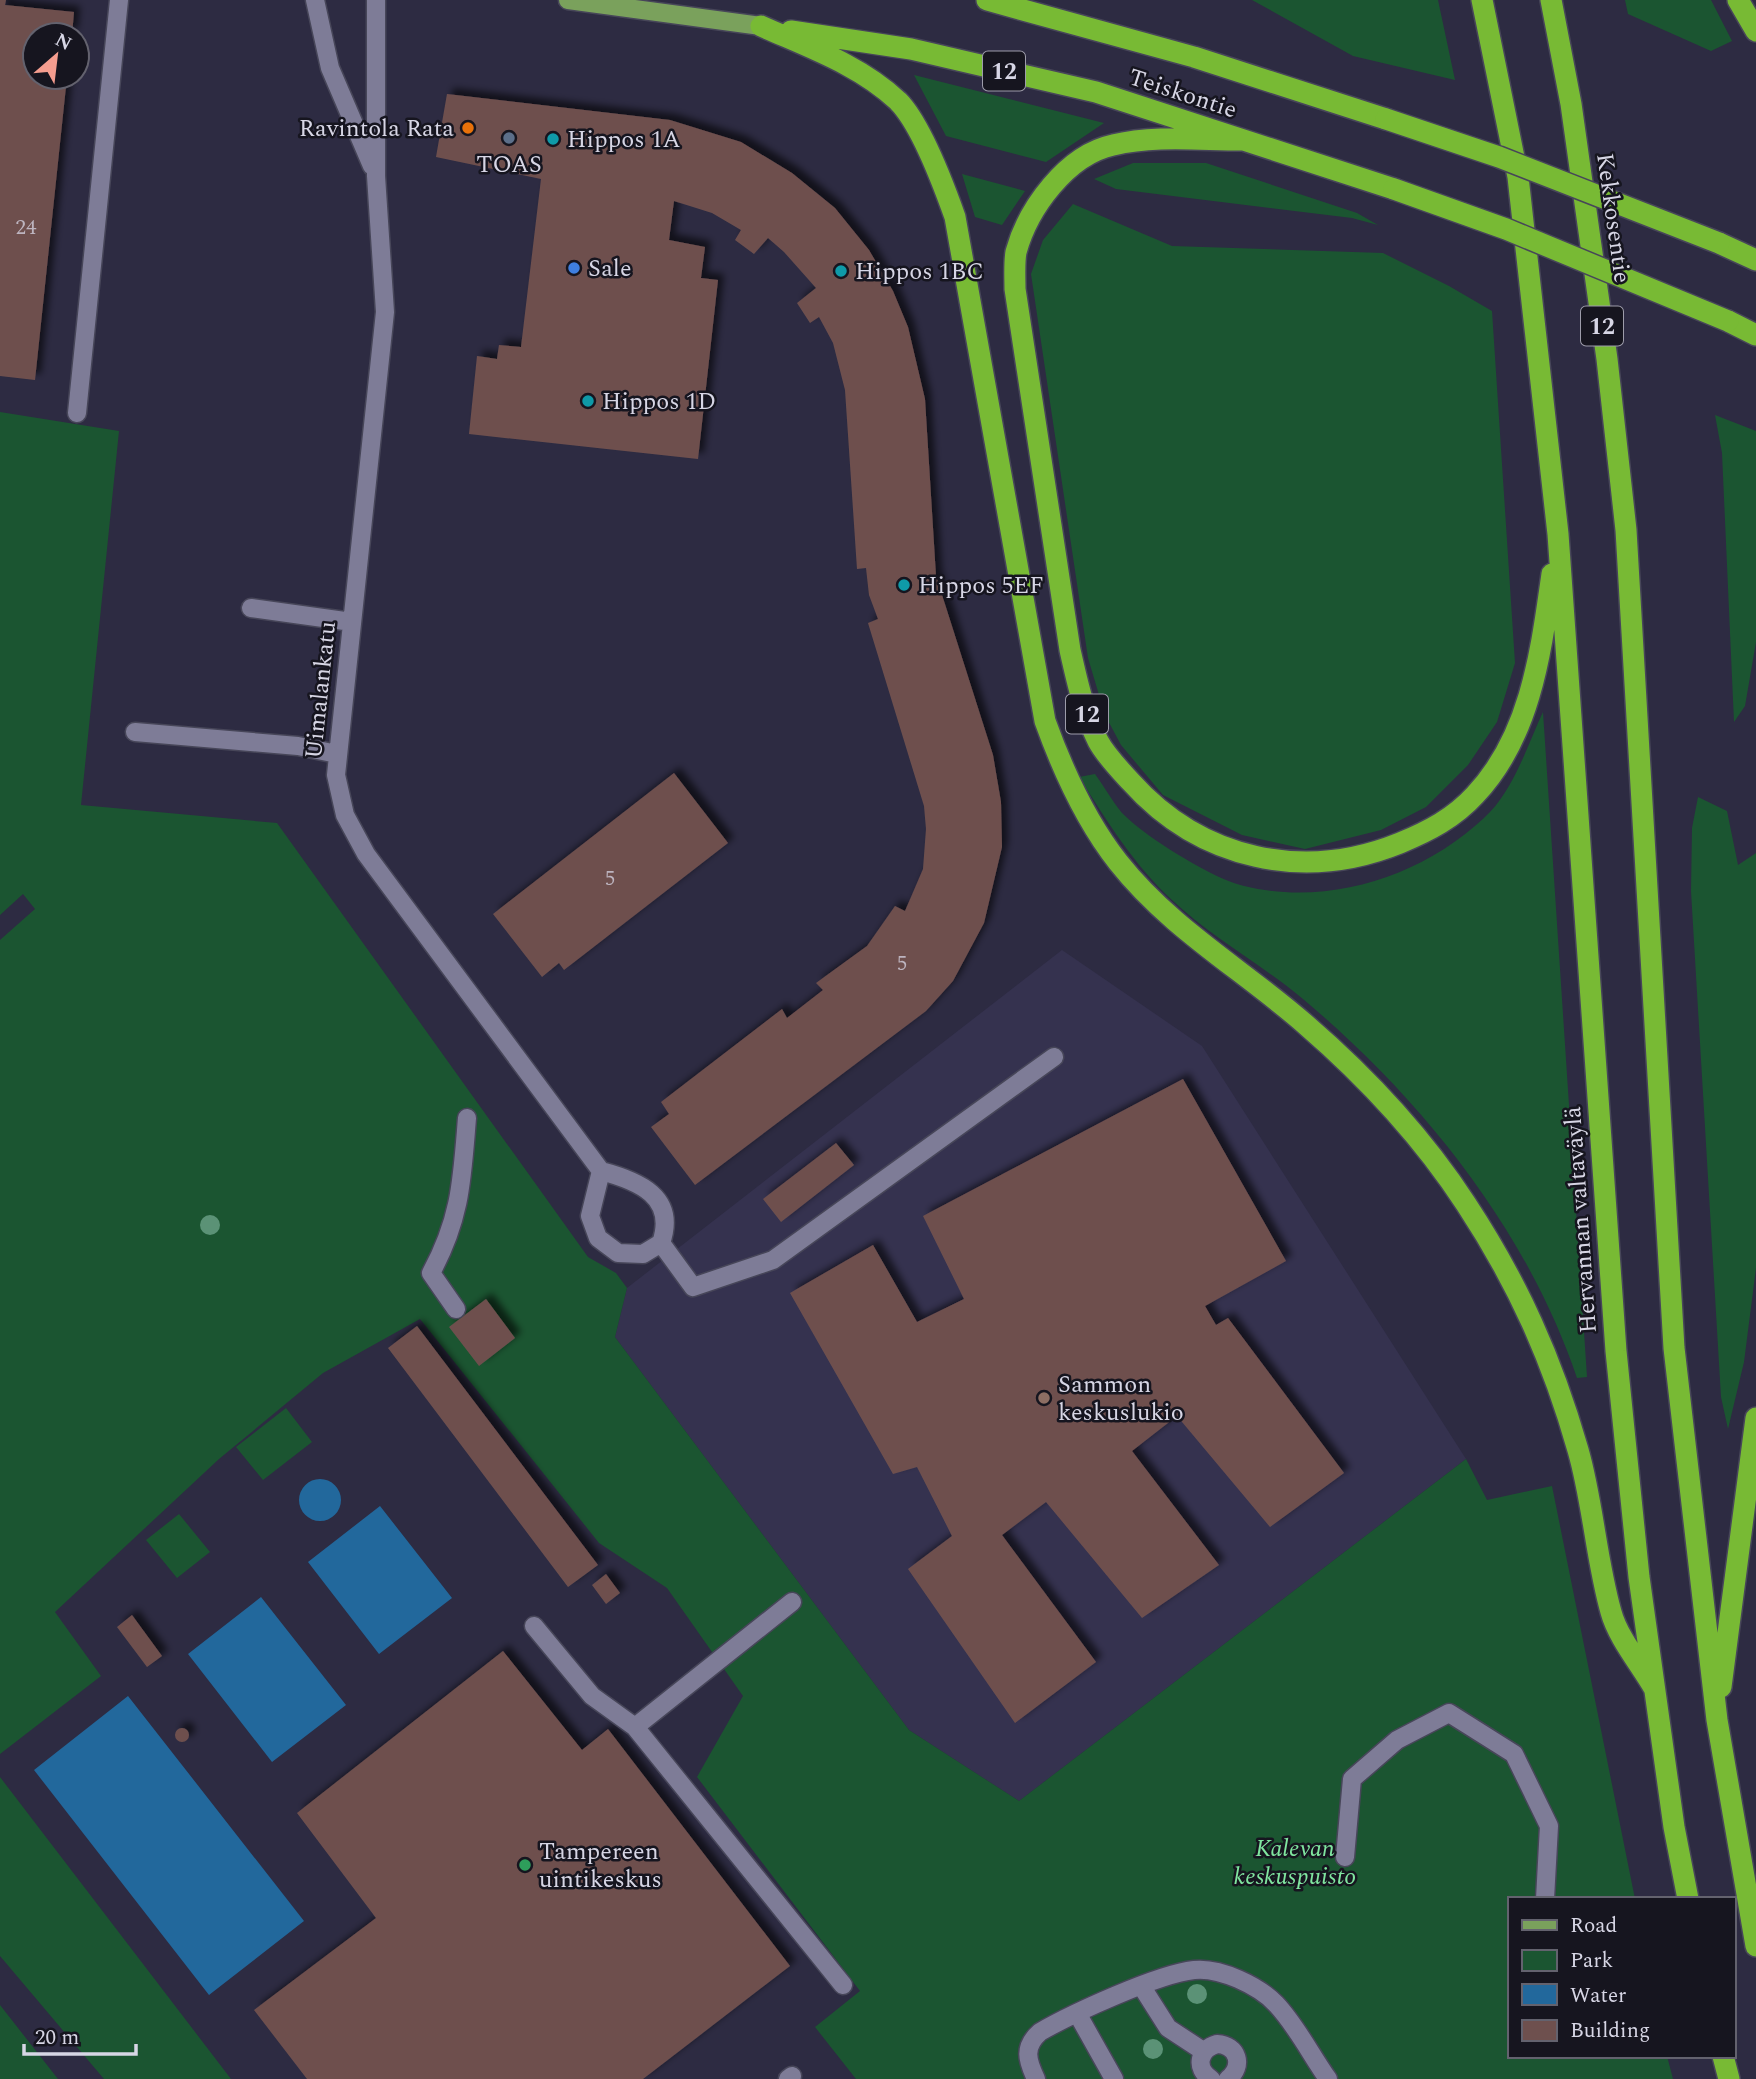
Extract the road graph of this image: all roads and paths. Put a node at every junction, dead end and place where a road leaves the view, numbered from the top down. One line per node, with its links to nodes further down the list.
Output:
1 (119, 0): 17 (street)
2 (315, 0): 14 (street, Uimalankatu)
3 (376, 0): 14 (street, Uimalankatu)
4 (568, 0): 11 (main road, Teiskontie)
5 (986, 0): 10 (highway, Teiskontie)
6 (1020, 0): 10 (highway)
7 (1482, 0): 18 (highway, 12)
8 (1551, 0): 32 (highway, Kekkosentie / 12)
9 (1738, 0): 12 (highway)
10 (1049, 19): 15 (highway, Teiskontie, bridge)
11 (761, 26): 13 (highway, Teiskontie / 12); 31 (highway)
12 (1756, 31)
13 (1241, 140): 16 (highway, Teiskontie / 12, bridge); 18 (highway, 12)
14 (376, 176): 20 (street, Uimalankatu)
15 (1756, 260)
16 (1753, 333)
17 (77, 413)
18 (1558, 534): 31 (highway, Hervannan valtaväylä)
19 (251, 608): 20 (street)
20 (352, 621): 22 (street, Uimalankatu)
21 (135, 732): 22 (street)
22 (337, 754): 25 (street, Uimalankatu)
23 (1055, 1056): 26 (street)
24 (467, 1118): 27 (street)
25 (601, 1171): 26 (street); 26 (street)
26 (661, 1243)
27 (456, 1309)
28 (1756, 1418): 32 (highway)
29 (792, 1602): 33 (street)
30 (534, 1626): 33 (street)
31 (1654, 1688): 36 (highway, Hervannan valtaväylä)
32 (1717, 1720): 37 (highway)
33 (635, 1727): 38 (street)
34 (1345, 1857): 35 (street)
35 (1545, 1897)
36 (1688, 1897)
37 (1756, 1946)
38 (843, 1986)
39 (1142, 1987): 40 (street); 41 (street); 43 (street)
40 (1077, 2013): 45 (street); 46 (street)
41 (1203, 2052): 44 (street); 47 (street)
42 (1724, 2058): 48 (highway)
43 (1323, 2077)
44 (1234, 2078)
45 (1036, 2079)
46 (1114, 2079)
47 (1209, 2079)
48 (1729, 2079)

